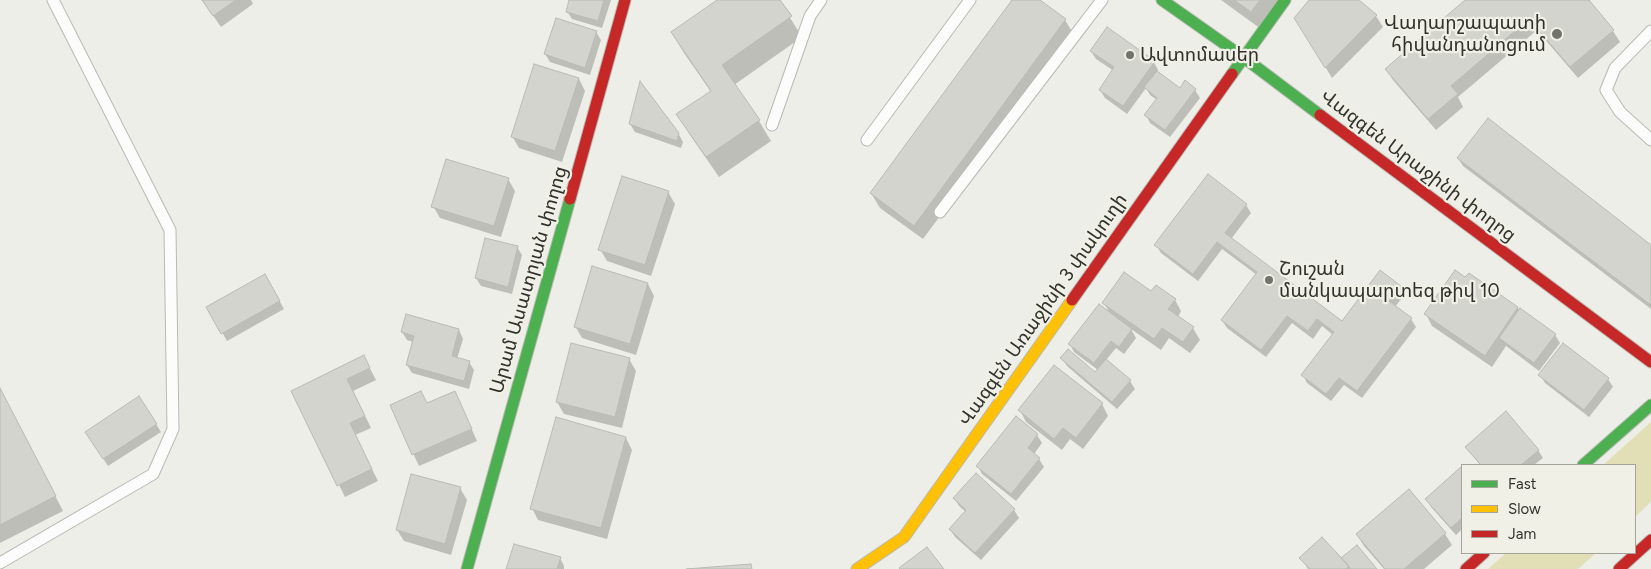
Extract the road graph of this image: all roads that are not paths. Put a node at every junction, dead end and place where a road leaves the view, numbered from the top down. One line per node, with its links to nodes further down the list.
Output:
1 (52, 0): 21 (lane)
2 (625, 0): 22 (street, Արամ Ասատրյան փողոց)
3 (821, 0): 10 (lane)
4 (970, 0): 11 (lane)
5 (1102, 0): 13 (lane)
6 (1162, 0): 9 (street, Վազգեն Արաջինի փողոց)
7 (1285, 0): 9 (street, Վազգեն Առաջինի 3 փակուղի)
8 (1651, 31): 12 (lane)
9 (1243, 57): 14 (street, Վազգեն Արաջինի փողոց); 23 (street, Վազգեն Առաջինի 3 փակուղի)
10 (772, 125)
11 (867, 140)
12 (1651, 140)
13 (940, 212)
14 (1651, 362)
15 (1651, 405): 16 (street)
16 (1584, 464)
17 (1651, 540): 20 (street)
18 (1483, 554): 24 (street)
19 (1636, 554): 25 (street)
20 (1636, 554)
21 (0, 564)
22 (467, 569)
23 (857, 569)
24 (1466, 569)
25 (1619, 569)

